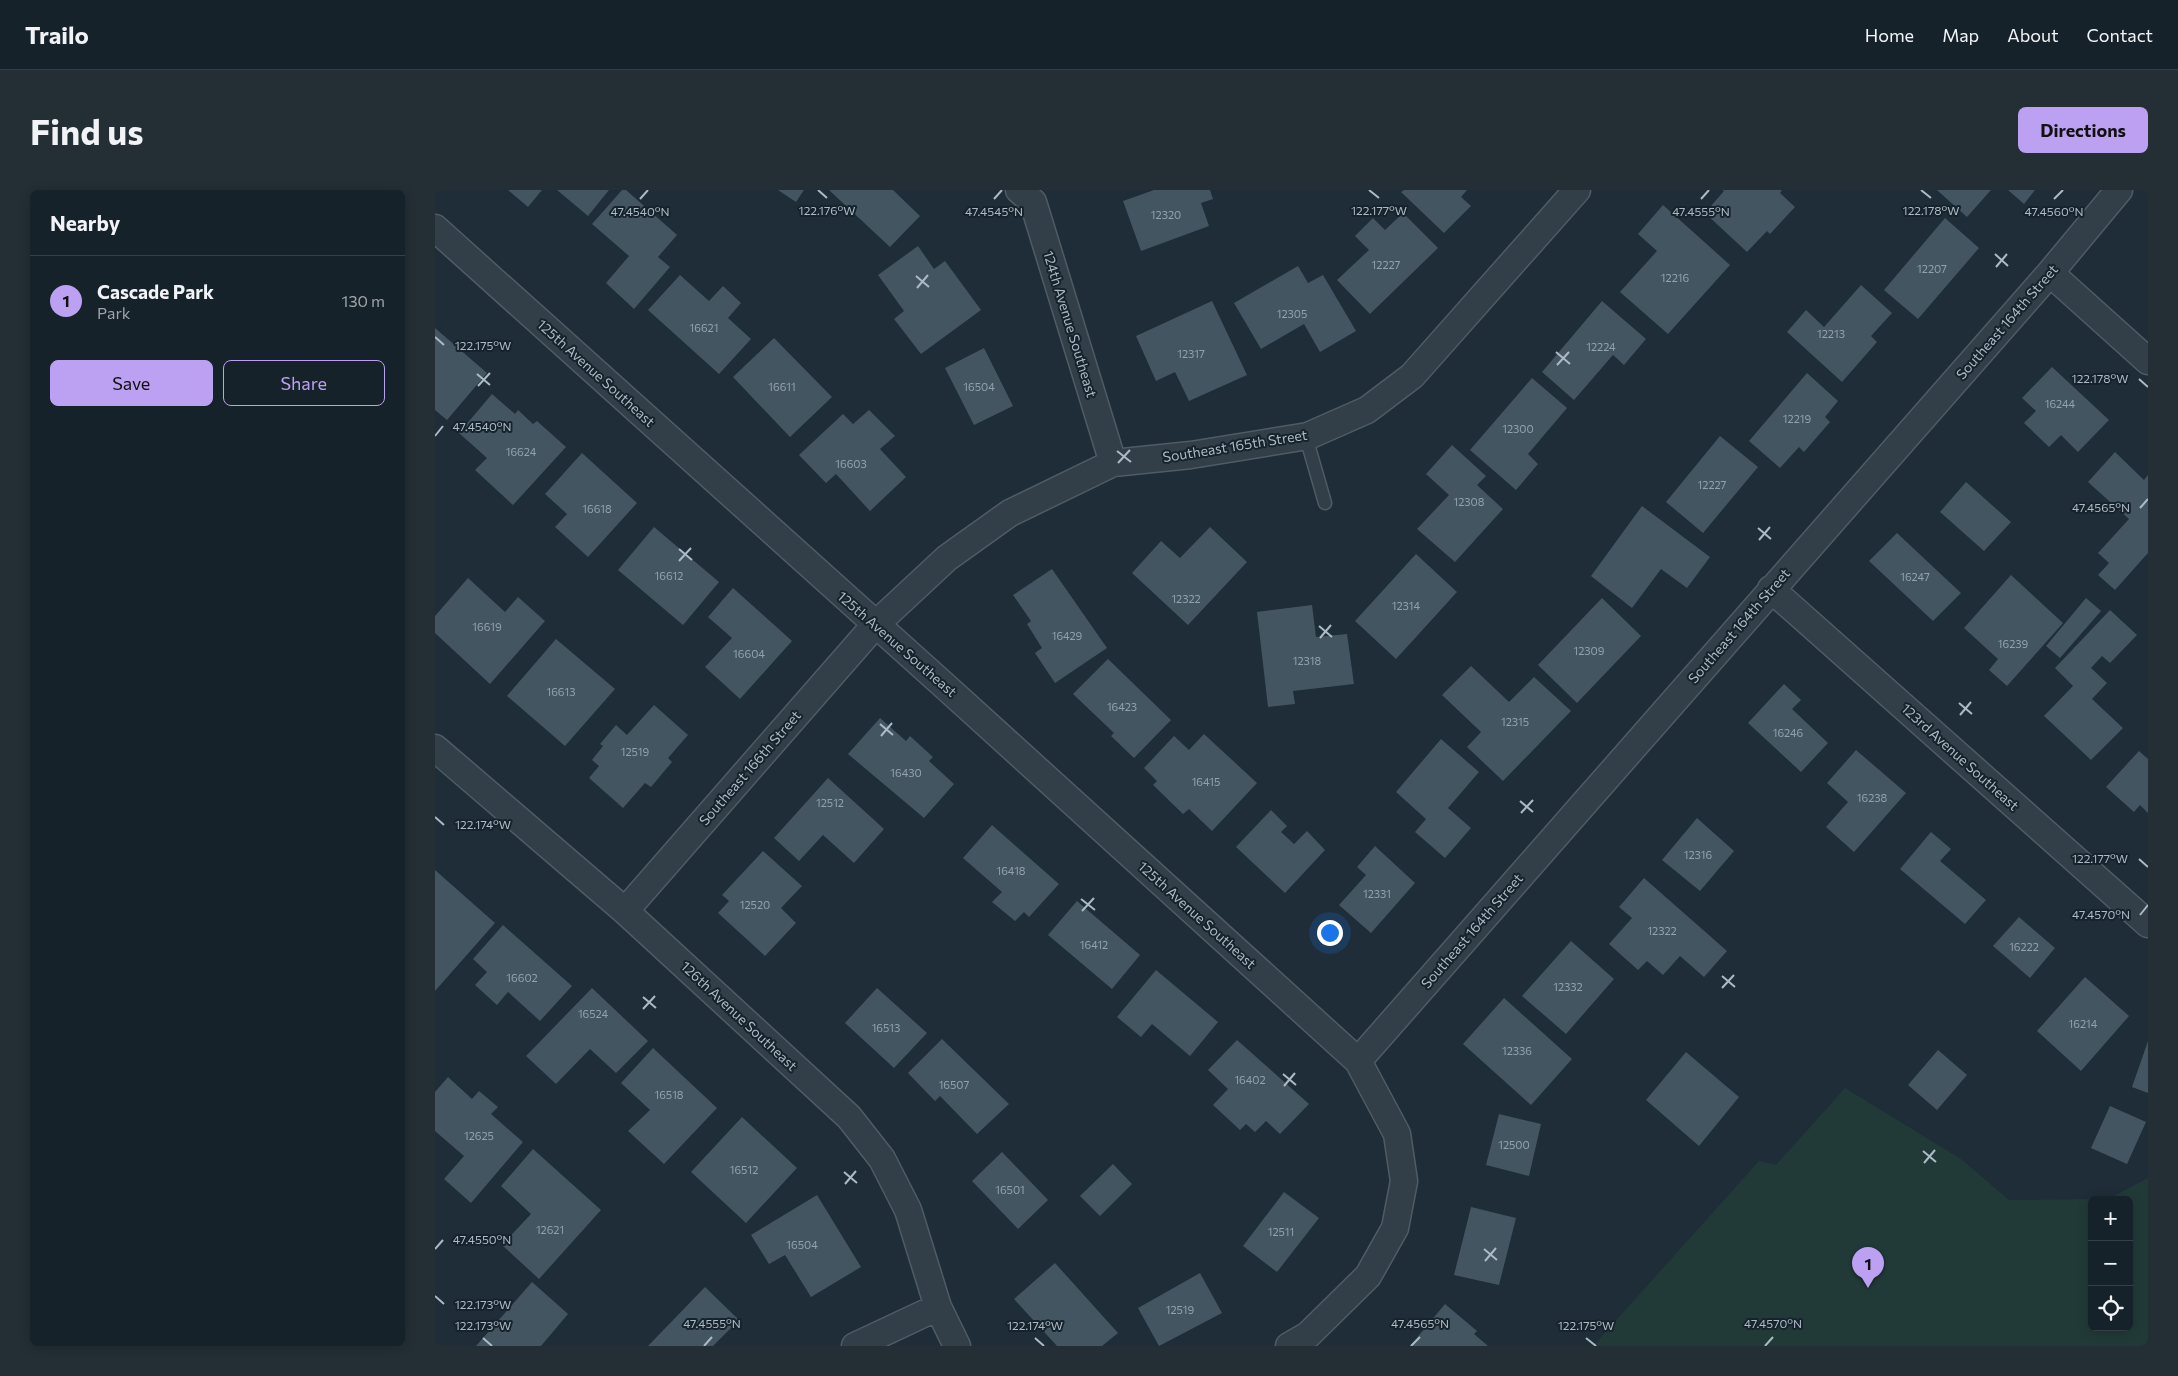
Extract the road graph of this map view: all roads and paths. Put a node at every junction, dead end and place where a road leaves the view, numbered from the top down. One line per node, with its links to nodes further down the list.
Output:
1 (1577, 190): 7 (street, Southeast 165th Street)
2 (2119, 190): 5 (street, Southeast 164th Street)
3 (1032, 194): 8 (street, 124th Avenue Southeast)
4 (435, 228): 11 (street, 125th Avenue Southeast)
5 (2051, 273): 6 (street); 10 (street, Southeast 164th Street)
6 (2148, 361)
7 (1306, 436): 8 (street, Southeast 165th Street); 9 (lane)
8 (1113, 463): 11 (street, Southeast 165th Street)
9 (1325, 503)
10 (1771, 589): 14 (street, 123rd Avenue Southeast); 15 (street, Southeast 164th Street)
11 (875, 625): 13 (street, Southeast 166th Street); 15 (street, 125th Avenue Southeast)
12 (435, 748): 13 (street, 126th Avenue Southeast)
13 (625, 911): 16 (street, 126th Avenue Southeast)
14 (2148, 924)
15 (1358, 1061): 19 (street, 125th Avenue Southeast)
16 (938, 1307): 17 (street); 18 (street, 126th Avenue Southeast)
17 (855, 1346)
18 (957, 1346)
19 (1289, 1346)

